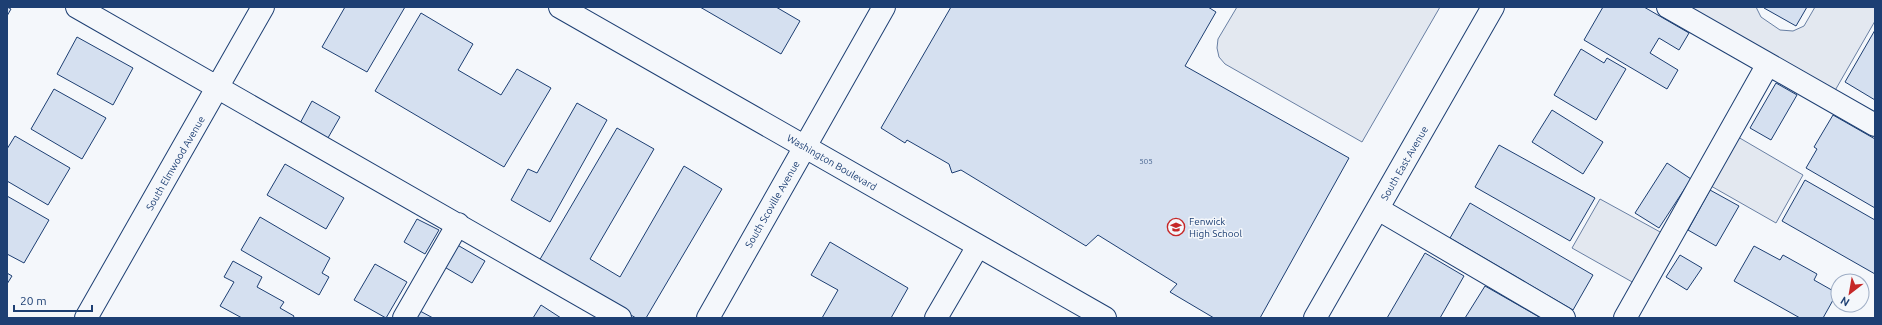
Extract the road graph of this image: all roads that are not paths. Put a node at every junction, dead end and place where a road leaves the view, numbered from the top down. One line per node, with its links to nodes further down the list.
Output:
1 (77, 7): 8 (street)
2 (263, 7): 8 (street, South Elmwood Avenue)
3 (560, 7): 10 (street, Washington Boulevard)
4 (884, 7): 10 (street, South Scoville Avenue)
5 (1493, 7): 11 (street, South East Avenue)
6 (1668, 7): 7 (street)
7 (1768, 64): 9 (street); 22 (street)
8 (218, 87): 12 (street); 14 (street, South Elmwood Avenue)
9 (1875, 124)
10 (805, 147): 13 (street, Washington Boulevard); 17 (street, South Scoville Avenue)
11 (1378, 209): 20 (street, South East Avenue); 21 (street)
12 (458, 224): 15 (street); 16 (street)
13 (978, 246): 18 (street); 19 (street, Washington Boulevard)
14 (86, 318)
15 (404, 318)
16 (620, 318)
17 (708, 318)
18 (936, 318)
19 (1105, 318)
20 (1316, 318)
21 (1564, 318)
22 (1625, 318)

